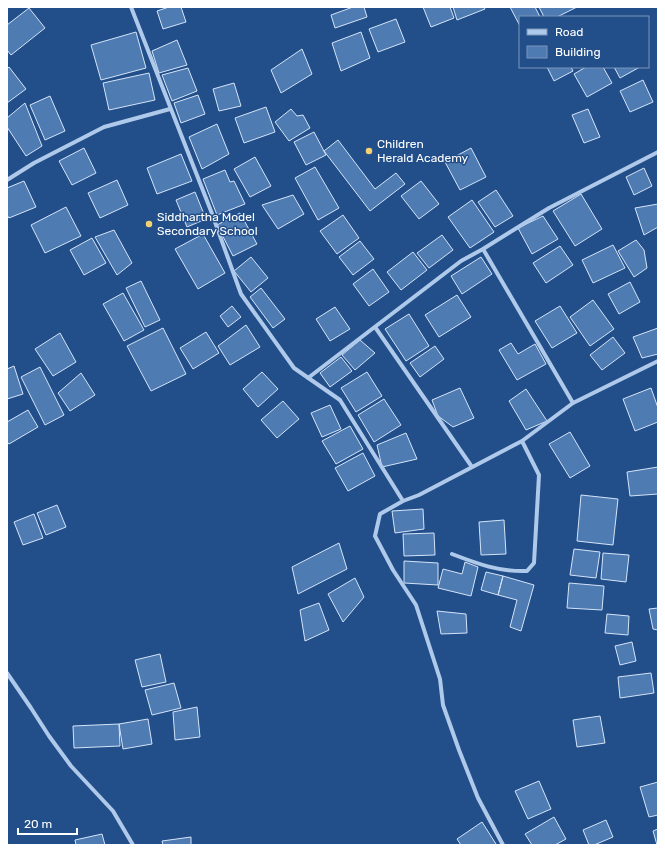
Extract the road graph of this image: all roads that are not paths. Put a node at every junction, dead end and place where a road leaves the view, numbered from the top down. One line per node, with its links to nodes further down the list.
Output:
1 (131, 7): 2 (street)
2 (170, 109): 4 (street); 8 (street)
3 (658, 152): 5 (street)
4 (7, 180)
5 (483, 249): 6 (street); 9 (street)
6 (374, 327): 8 (street); 11 (street)
7 (658, 361): 9 (street)
8 (308, 378): 12 (street)
9 (573, 403): 10 (street)
10 (522, 441): 11 (street); 13 (street)
11 (472, 467): 12 (street)
12 (403, 501): 16 (street)
13 (452, 554)
14 (7, 674): 15 (street)
15 (133, 845)
16 (503, 845)

